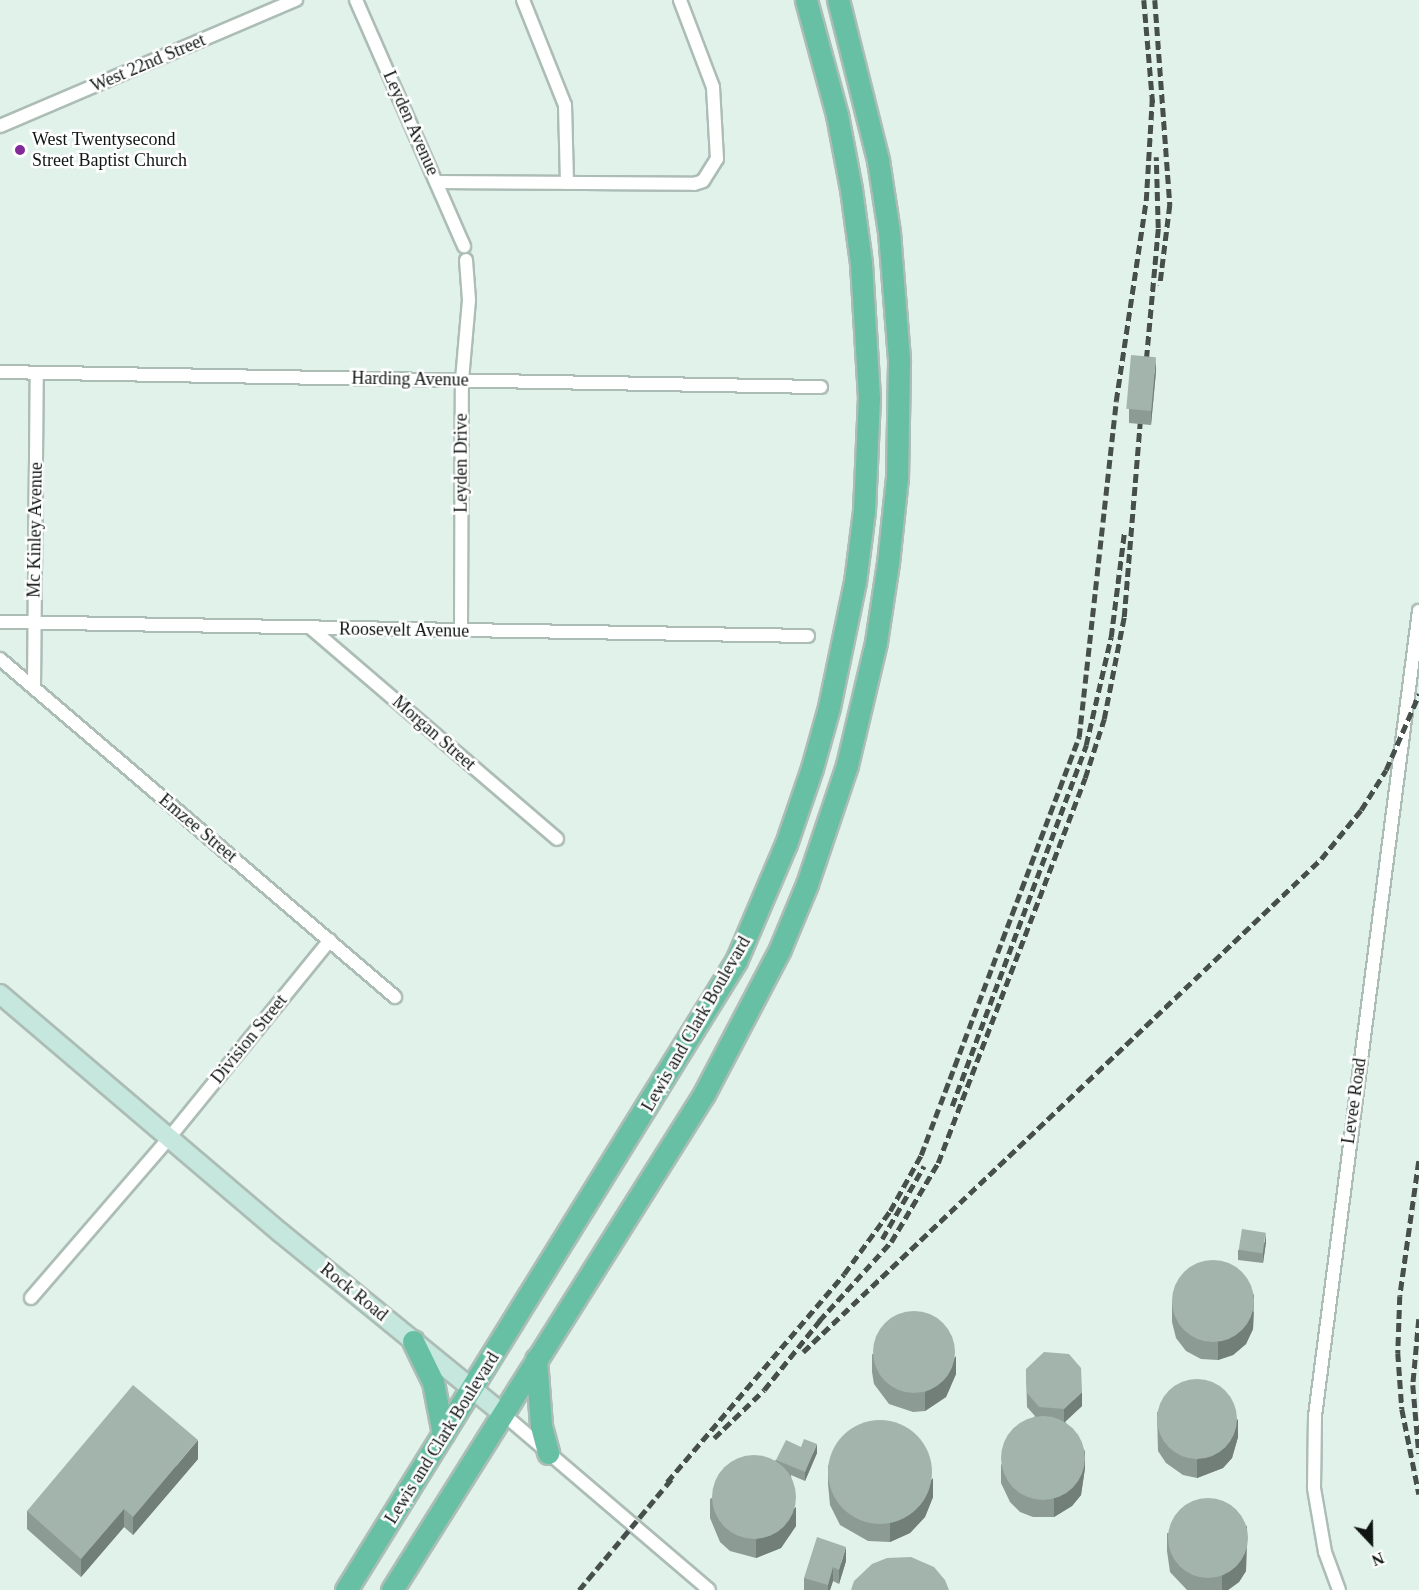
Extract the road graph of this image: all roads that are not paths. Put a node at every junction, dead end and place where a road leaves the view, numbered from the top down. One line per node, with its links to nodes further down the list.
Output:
1 (296, 0): 7 (street, West 22nd Street)
2 (356, 0): 8 (street, Leyden Avenue)
3 (523, 0): 9 (street)
4 (680, 0): 9 (street)
5 (806, 0): 32 (highway, Lewis and Clark Boulevard)
6 (838, 0): 31 (highway, Lewis and Clark Boulevard)
7 (0, 126)
8 (436, 182): 9 (street); 10 (street, Leyden Avenue)
9 (567, 183)
10 (464, 246)
11 (466, 260): 14 (street, Leyden Drive)
12 (0, 372): 13 (street, Harding Avenue)
13 (37, 373): 14 (street, Harding Avenue); 18 (street, Mc Kinley Avenue)
14 (462, 380): 15 (street, Harding Avenue); 20 (street, Leyden Drive)
15 (821, 387)
16 (1419, 611): 39 (street, Levee Road)
17 (0, 622): 18 (street, Roosevelt Avenue)
18 (34, 623): 19 (street, Roosevelt Avenue); 23 (street, Mc Kinley Avenue)
19 (311, 628): 20 (street, Roosevelt Avenue); 24 (street, Morgan Street)
20 (461, 630): 21 (street, Roosevelt Avenue)
21 (808, 636)
22 (0, 659): 23 (street, Emzee Street)
23 (34, 688): 25 (street, Emzee Street)
24 (557, 838)
25 (330, 940): 27 (street, Emzee Street); 28 (street, Division Street)
26 (0, 993): 28 (main road, Rock Road)
27 (395, 997)
28 (169, 1138): 29 (street, Division Street); 30 (main road, Rock Road)
29 (31, 1298)
30 (413, 1341): 32 (main road, Rock Road); 34 (highway)
31 (536, 1359): 33 (highway, Lewis and Clark Boulevard); 35 (highway)
32 (473, 1389): 33 (main road, Rock Road); 34 (highway, Lewis and Clark Boulevard)
33 (502, 1413): 35 (street, Rock Road); 37 (highway, Lewis and Clark Boulevard)
34 (443, 1434): 36 (highway, Lewis and Clark Boulevard)
35 (548, 1453): 38 (street, Rock Road)
36 (346, 1590)
37 (392, 1590)
38 (709, 1590)
39 (1339, 1590)

